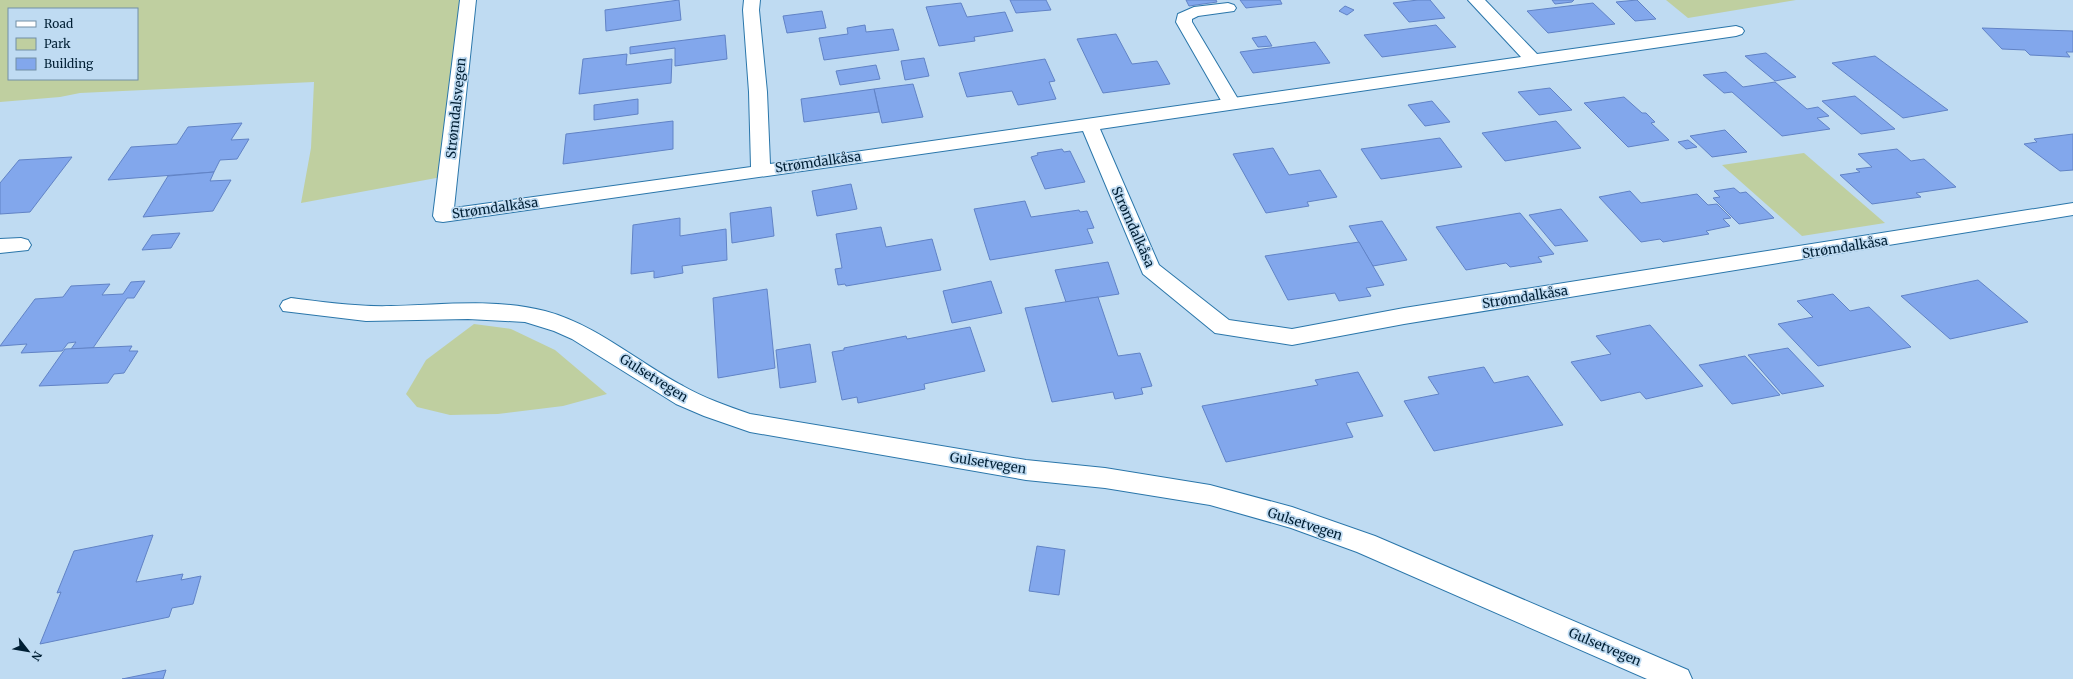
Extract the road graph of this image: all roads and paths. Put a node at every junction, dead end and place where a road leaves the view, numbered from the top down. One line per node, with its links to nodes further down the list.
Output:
1 (468, 0): 11 (street, Strømdalsvegen)
2 (752, 0): 9 (street, Strømdalkåsa)
3 (1476, 0): 6 (street)
4 (1228, 8): 7 (street)
5 (1736, 31): 6 (street, Strømdalkåsa)
6 (1533, 60): 7 (street, Strømdalkåsa)
7 (1232, 104): 8 (street, Strømdalkåsa)
8 (1089, 125): 9 (street, Strømdalkåsa); 10 (street, Strømdalkåsa)
9 (761, 170): 11 (street, Strømdalkåsa)
10 (2073, 209)
11 (444, 216)
12 (21, 245): 13 (street)
13 (0, 246)
14 (291, 306): 15 (street, Gulsetvegen)
15 (1678, 679)

